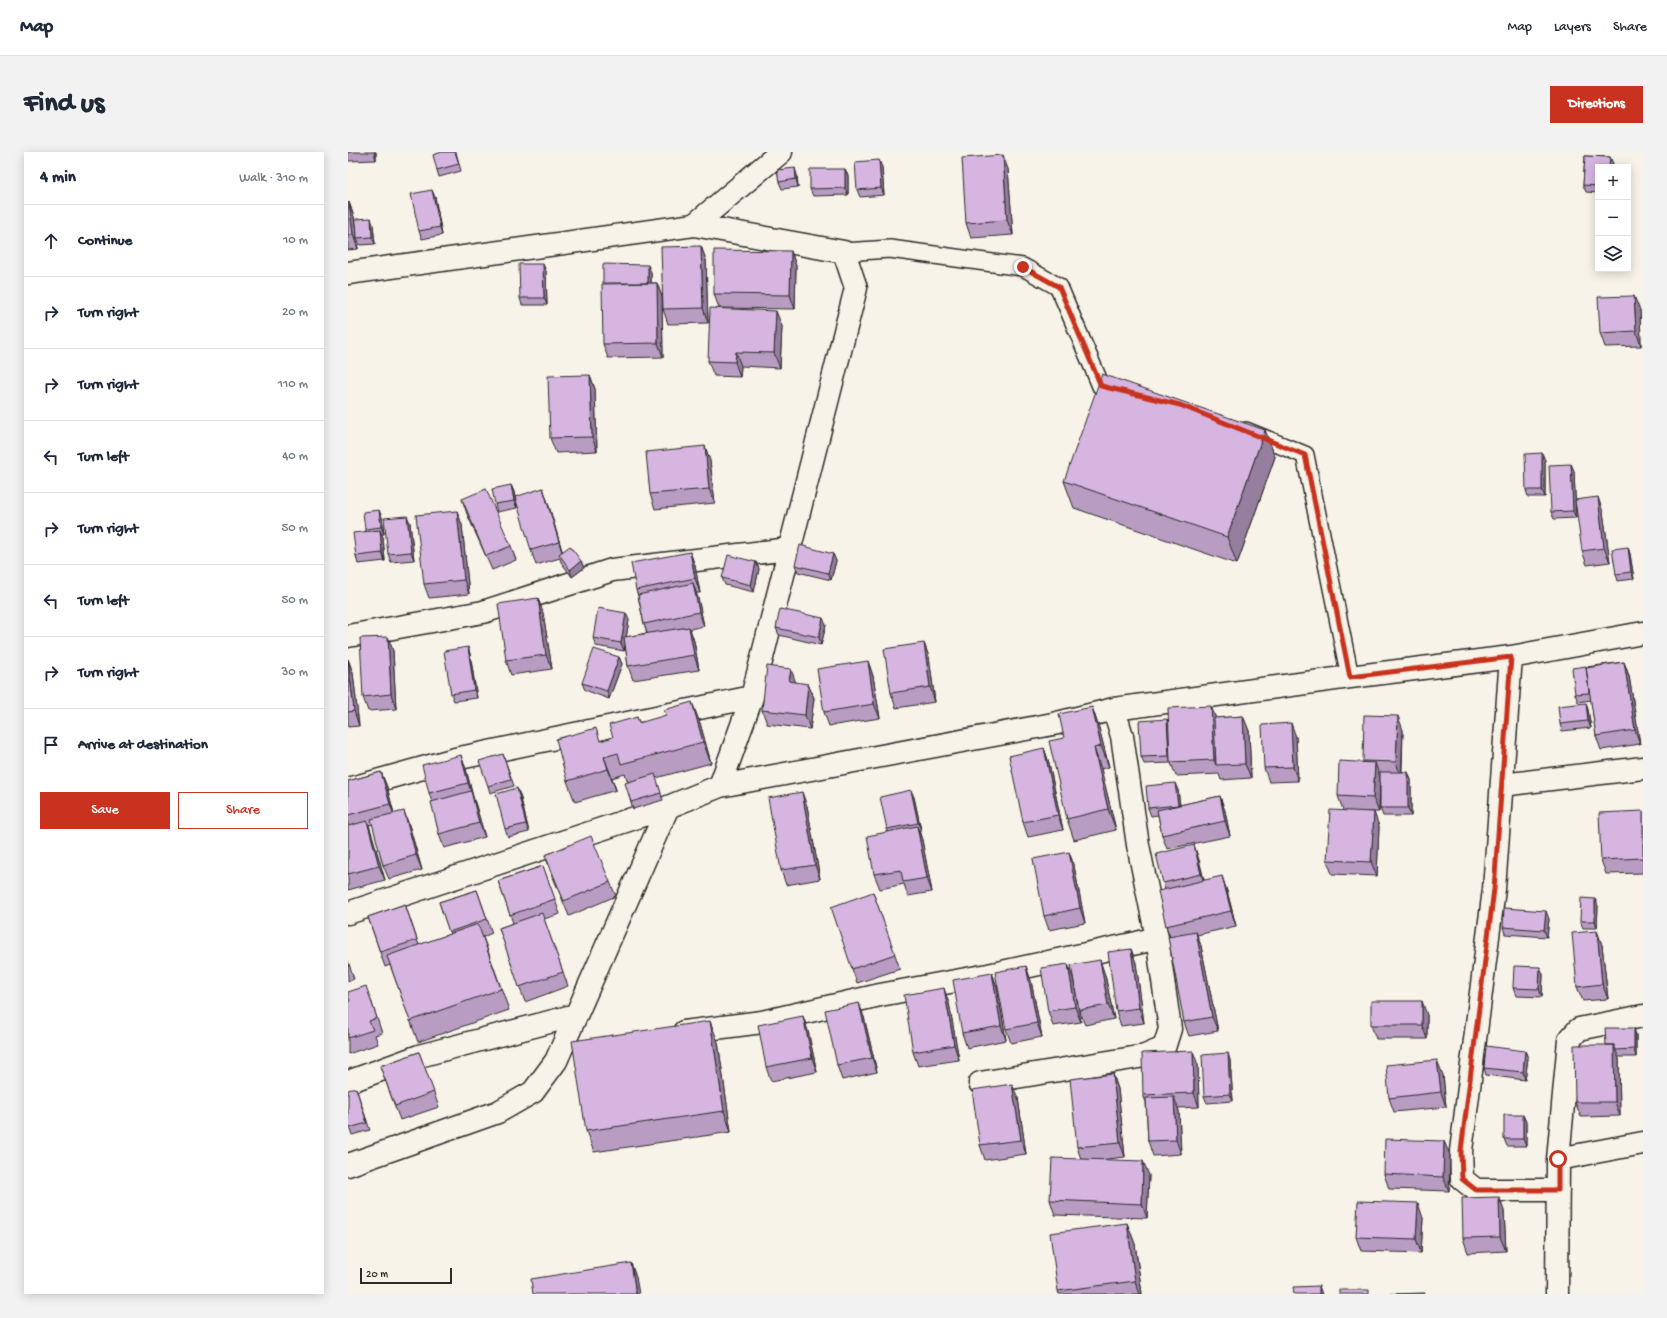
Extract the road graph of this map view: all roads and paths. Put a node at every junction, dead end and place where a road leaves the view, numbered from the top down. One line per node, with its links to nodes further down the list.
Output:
1 (781, 152): 2 (street)
2 (694, 225): 3 (street); 4 (street)
3 (844, 252): 5 (lane); 7 (street)
4 (348, 273)
5 (1137, 394)
6 (1231, 425): 11 (lane)
7 (789, 549): 9 (street); 12 (street)
8 (1643, 633): 10 (street)
9 (348, 636)
10 (1511, 657): 11 (street); 15 (street)
11 (1350, 677): 13 (street)
12 (752, 697): 16 (street); 17 (street)
13 (1114, 709): 16 (street); 20 (street)
14 (1643, 768): 15 (street)
15 (1502, 785): 31 (street)
16 (720, 786): 18 (street)
17 (348, 789)
18 (668, 807): 19 (street); 21 (street)
19 (348, 913)
20 (1157, 938): 23 (street); 27 (street)
21 (576, 1015): 25 (street); 26 (street)
22 (1643, 1016): 29 (street)
23 (668, 1035)
24 (578, 1055): 25 (street)
25 (556, 1061): 30 (street)
26 (348, 1082)
27 (980, 1083)
28 (1643, 1143): 29 (street)
29 (1558, 1159): 31 (street)
30 (348, 1165)
31 (1558, 1190): 32 (street)
32 (1557, 1294)

